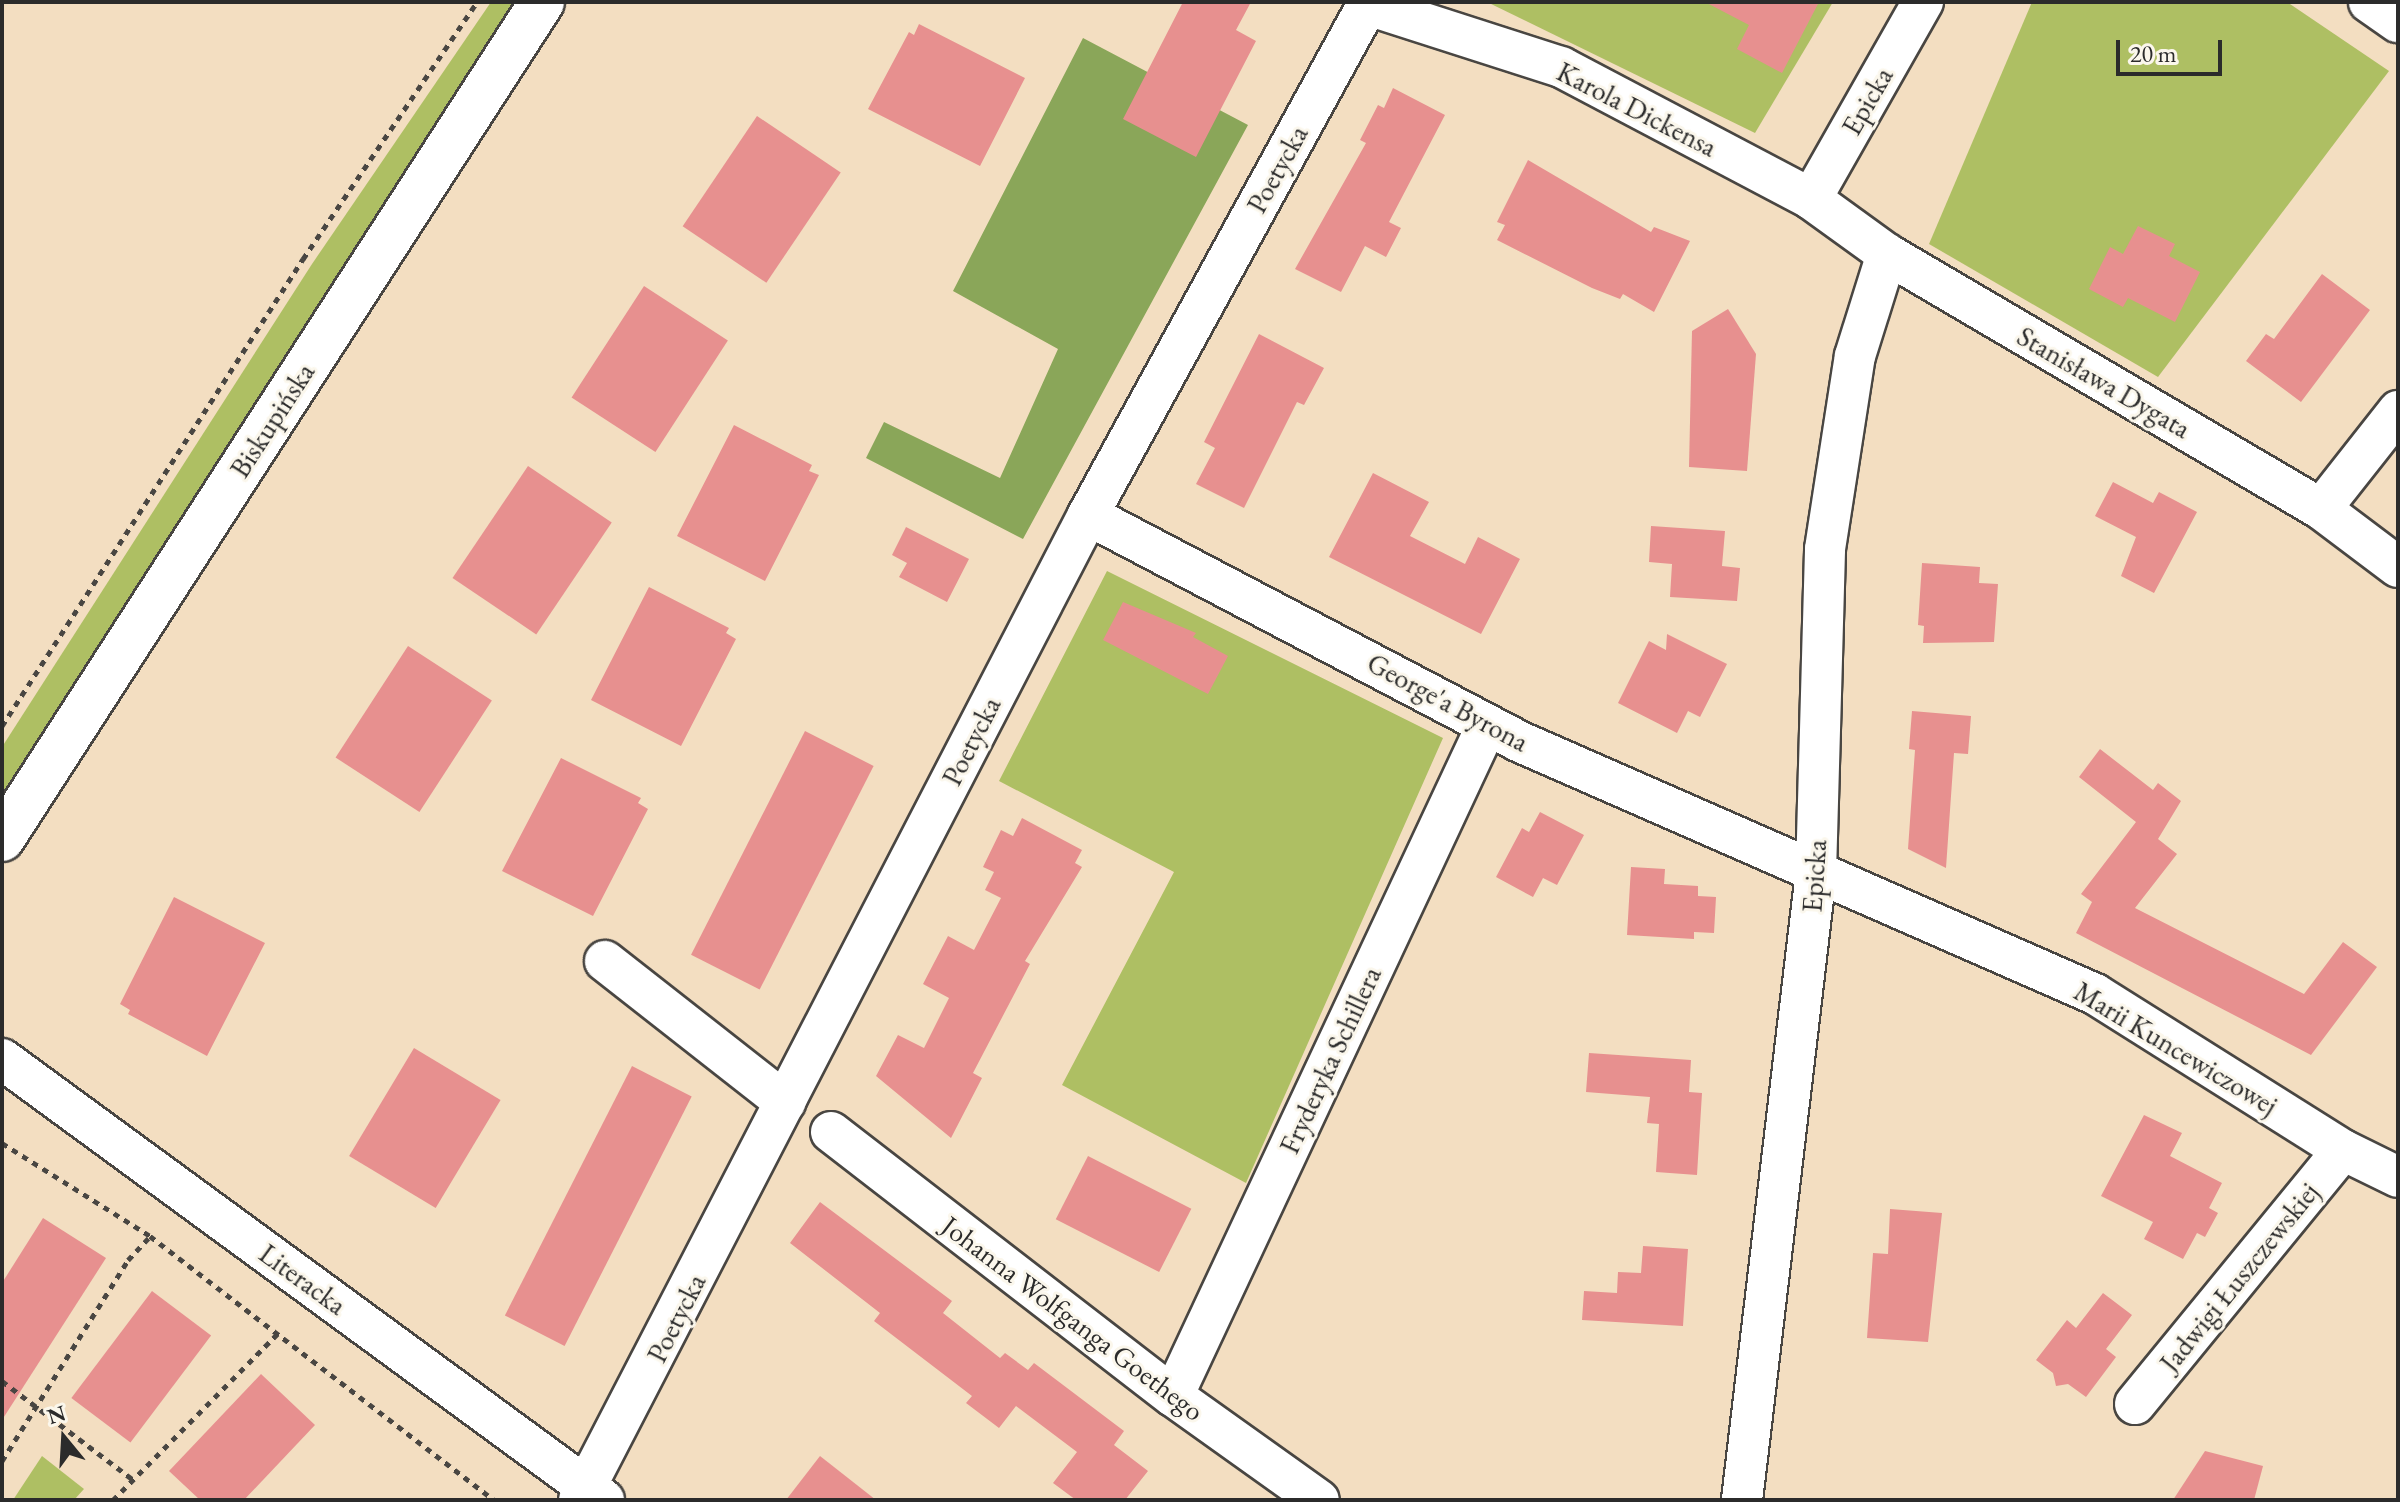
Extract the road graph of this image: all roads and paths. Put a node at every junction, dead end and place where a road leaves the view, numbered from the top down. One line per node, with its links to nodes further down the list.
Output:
1 (477, 2): 14 (path)
2 (542, 2): 15 (street, Biskupińska)
3 (1923, 2): 7 (street, Epicka)
4 (2369, 2): 6 (street)
5 (1368, 4): 7 (street, Karola Dickensa); 11 (street, Poetycka)
6 (2398, 22)
7 (1811, 199): 8 (street, Karola Dickensa)
8 (1887, 254): 10 (street, Stanisława Dygata); 16 (street, Epicka)
9 (2398, 411): 10 (street)
10 (2321, 509): 12 (street, Stanisława Dygata)
11 (1088, 515): 13 (street, George'a Byrona); 19 (street, Poetycka)
12 (2398, 567)
13 (1487, 725): 16 (street, George'a Byrona); 27 (street, Fryderyka Schillera)
14 (2, 726)
15 (2, 839)
16 (1816, 873): 22 (street, Marii Kuncewiczowej); 36 (street, Epicka)
17 (605, 961): 19 (street)
18 (2, 1059): 32 (street, Literacka)
19 (785, 1102): 32 (street, Poetycka)
20 (831, 1132): 27 (street, Johanna Wolfganga Goethego)
21 (2, 1143): 24 (path)
22 (2343, 1150): 23 (street, Marii Kuncewiczowej); 29 (street, Jadwigi Łuszczewskiej)
23 (2398, 1177)
24 (150, 1236): 25 (path); 28 (path)
25 (279, 1332): 31 (path); 34 (path)
26 (2, 1381): 28 (path)
27 (1173, 1396): 35 (street, Johanna Wolfganga Goethego)
28 (38, 1404): 30 (path); 31 (path)
29 (2135, 1404)
30 (2, 1461)
31 (132, 1479): 33 (path)
32 (590, 1495)
33 (113, 1500)
34 (494, 1500)
35 (1319, 1500)
36 (1742, 1500)

